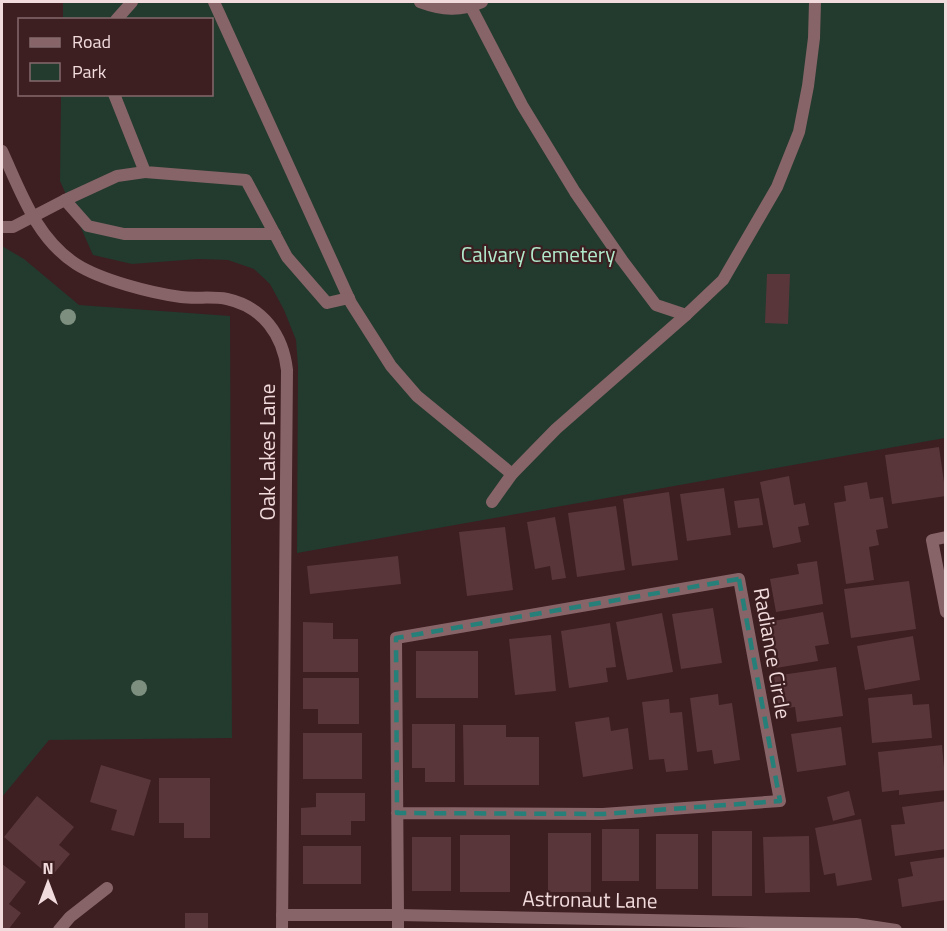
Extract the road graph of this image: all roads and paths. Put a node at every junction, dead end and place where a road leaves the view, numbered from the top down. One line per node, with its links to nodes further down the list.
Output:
1 (132, 2): 6 (street)
2 (214, 2): 14 (street)
3 (420, 2): 5 (street)
4 (815, 2): 15 (street)
5 (476, 4): 15 (street)
6 (116, 18)
7 (115, 96): 9 (street)
8 (2, 151): 11 (street, Oak Lakes Lane)
9 (145, 172): 10 (street); 13 (street)
10 (65, 200): 11 (street); 13 (street)
11 (33, 217): 12 (street); 22 (street, Oak Lakes Lane)
12 (2, 227)
13 (276, 234): 14 (street)
14 (349, 298): 16 (street)
15 (686, 315): 16 (street)
16 (512, 474): 17 (street)
17 (492, 502)
18 (945, 537): 19 (street)
19 (945, 612)
20 (397, 813): 20 (street, Radiance Circle); 23 (street, Radiance Circle)
21 (107, 888): 26 (street)
22 (282, 915): 23 (street, Astronaut Lane); 27 (street, Oak Lakes Lane)
23 (398, 915): 24 (street, Astronaut Lane); 28 (street, Radiance Circle)
24 (588, 924): 25 (street, Astronaut Lane)
25 (810, 926): 29 (street, Astronaut Lane)
26 (59, 930)
27 (282, 930)
28 (398, 930)
29 (896, 930)

